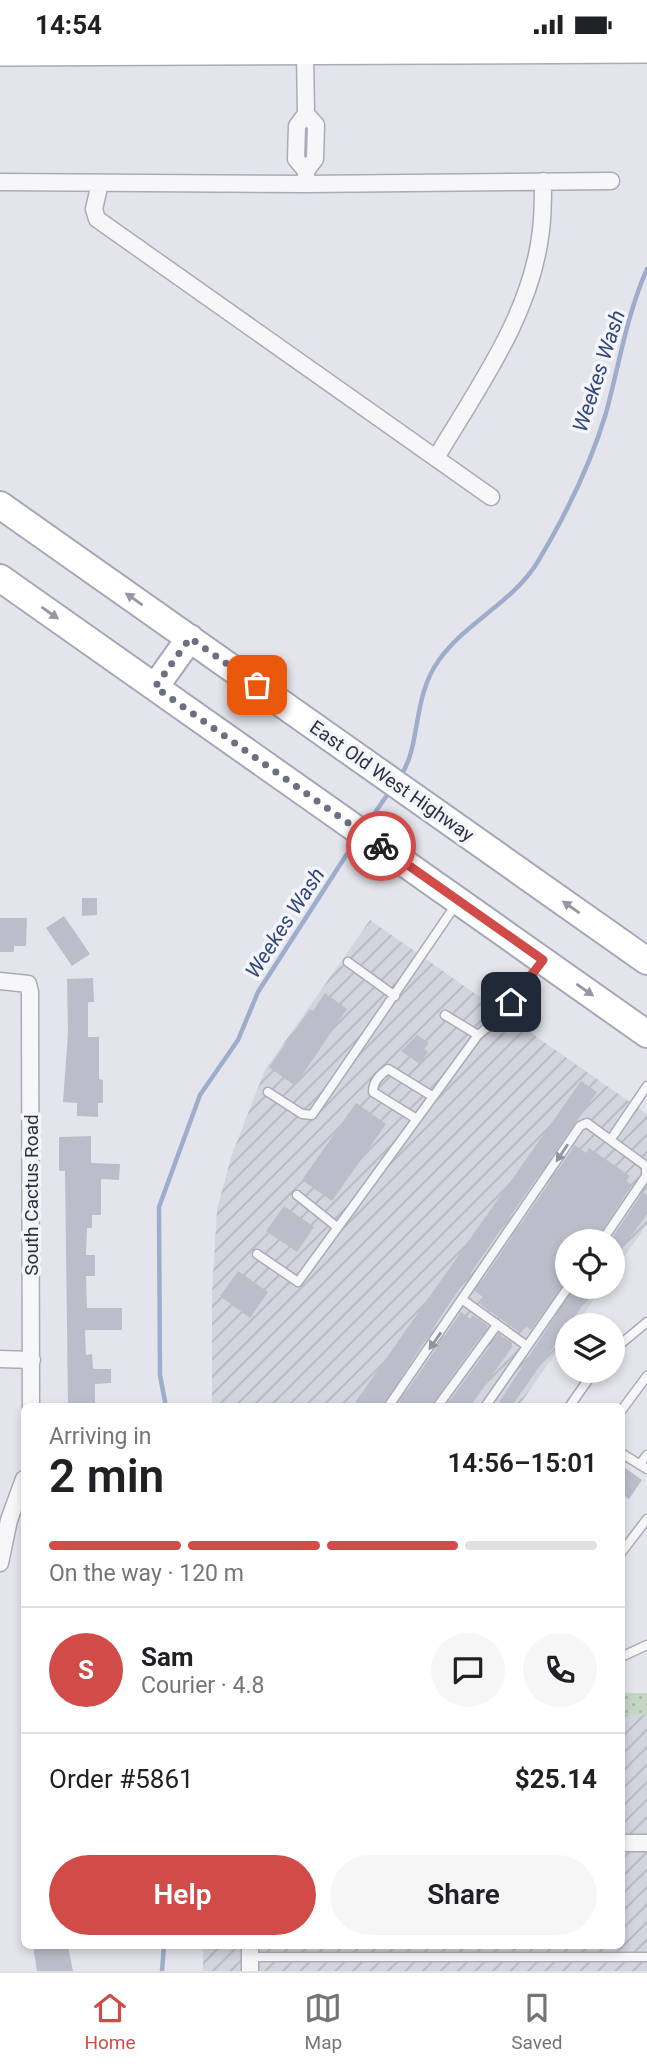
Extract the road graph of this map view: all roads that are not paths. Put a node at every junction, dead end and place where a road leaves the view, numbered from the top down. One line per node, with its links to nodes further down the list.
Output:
1 (647, 51): 2 (main road)
2 (305, 53): 3 (main road); 4 (street)
3 (0, 54)
4 (306, 177): 5 (street); 8 (street)
5 (543, 181): 6 (street); 9 (street)
6 (611, 181)
7 (0, 182): 8 (street)
8 (100, 183): 9 (street)
9 (436, 458): 10 (street)
10 (491, 497)
11 (0, 505): 13 (main road, East Old West Highway, one-way to 11)
12 (0, 578): 14 (main road, one-way to 14)
13 (190, 638): 14 (main road); 17 (main road, East Old West Highway, one-way to 13)
14 (155, 687): 15 (main road)
15 (458, 901): 16 (main road); 20 (lane)
16 (543, 960): 22 (main road, one-way to 22); 23 (lane)
17 (647, 961)
18 (348, 962): 20 (lane)
19 (0, 981): 40 (street, South Cactus Road)
20 (395, 996): 25 (lane)
21 (445, 1015): 23 (lane)
22 (647, 1034)
23 (478, 1035): 26 (lane)
24 (647, 1086): 28 (lane)
25 (268, 1092)
26 (432, 1096): 27 (lane); 27 (lane)
27 (415, 1118): 30 (lane)
28 (611, 1139): 31 (lane); 34 (lane, one-way to 34)
29 (297, 1195): 30 (lane)
30 (337, 1227): 32 (lane)
31 (610, 1229)
32 (257, 1254)
33 (560, 1299): 38 (lane)
34 (463, 1300): 36 (lane); 44 (lane, one-way to 44)
35 (647, 1322): 37 (lane)
36 (496, 1325): 38 (lane); 45 (lane)
37 (625, 1340)
38 (527, 1346): 46 (lane)
39 (0, 1359): 40 (street)
40 (32, 1360): 43 (street, South Cactus Road)
41 (647, 1376): 48 (lane)
42 (586, 1383): 47 (lane)
43 (31, 1403)
44 (391, 1403)
45 (441, 1403)
46 (488, 1403)
47 (572, 1403)
48 (625, 1406)
49 (625, 1455): 51 (lane)
50 (647, 1455): 51 (lane)
51 (644, 1466)
52 (21, 1487): 55 (street)
53 (647, 1519): 54 (lane)
54 (625, 1548)
55 (0, 1563)
56 (647, 1644): 57 (lane)
57 (625, 1655)
58 (625, 1843): 59 (street)
59 (647, 1843)
60 (647, 1957): 61 (lane)
61 (250, 1958)

